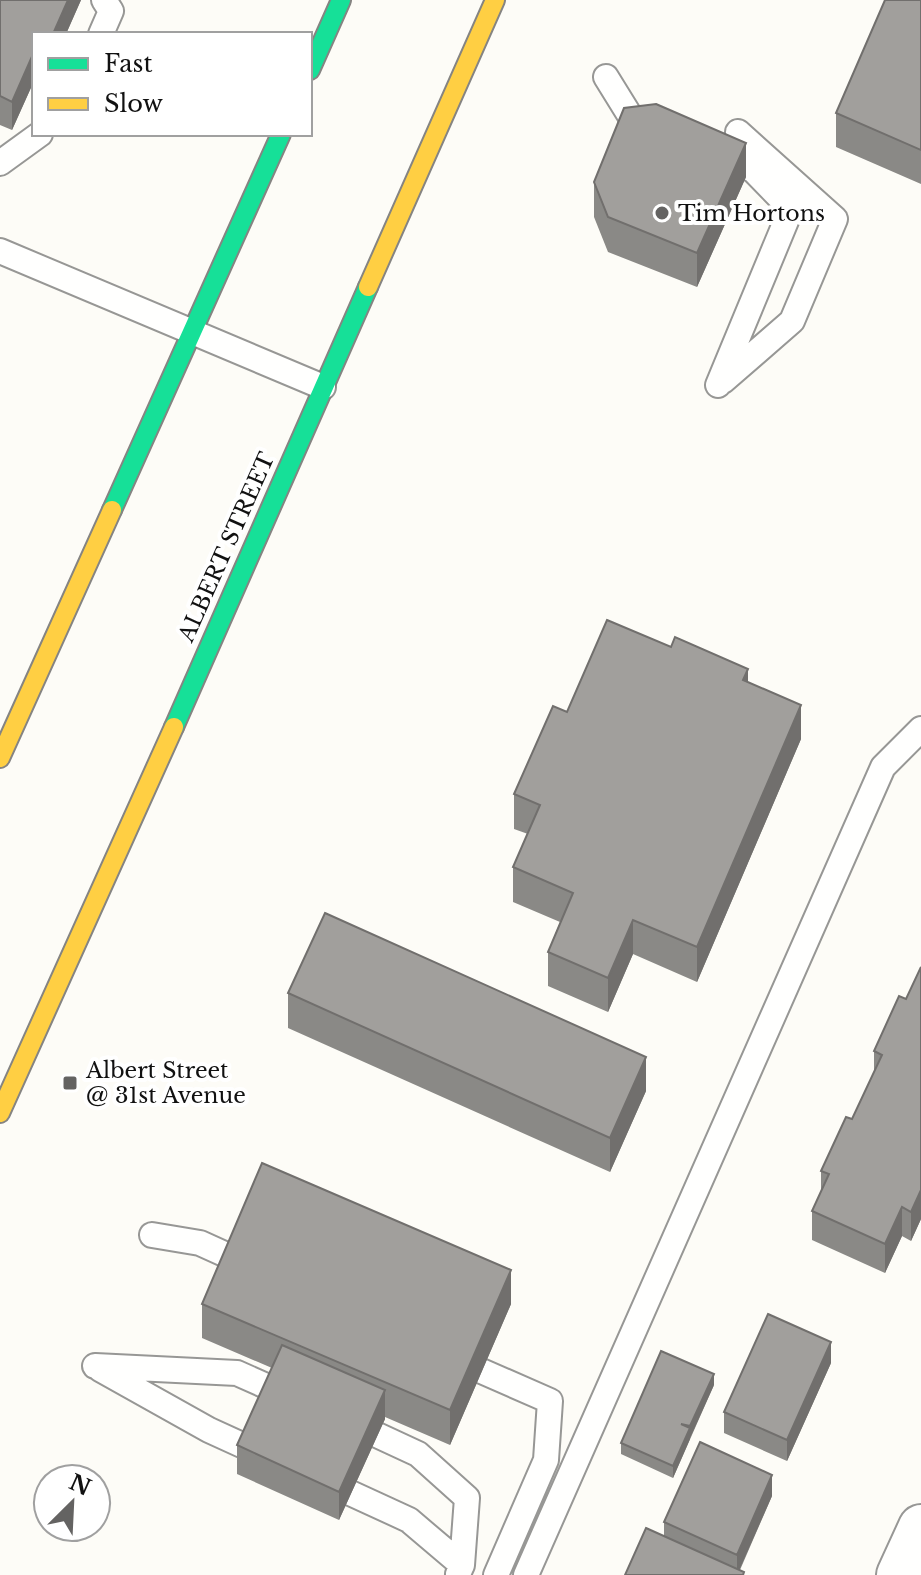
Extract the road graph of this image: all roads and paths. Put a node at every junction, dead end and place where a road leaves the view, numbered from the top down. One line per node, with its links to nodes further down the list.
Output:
1 (104, 0): 4 (lane)
2 (341, 0): 5 (main road)
3 (495, 0): 15 (main road, ALBERT STREET)
4 (102, 32)
5 (312, 65)
6 (606, 77): 10 (lane)
7 (738, 132): 11 (lane)
8 (37, 136): 12 (lane)
9 (280, 136): 14 (main road)
10 (673, 136)
11 (699, 147)
12 (0, 163)
13 (0, 251): 14 (lane)
14 (192, 331): 15 (lane); 17 (main road)
15 (323, 387): 18 (main road, ALBERT STREET)
16 (921, 729): 25 (lane)
17 (0, 758)
18 (0, 1113)
19 (152, 1235): 20 (lane)
20 (279, 1279)
21 (438, 1352): 24 (lane)
22 (921, 1527): 26 (street)
23 (460, 1570): 23 (lane)
24 (496, 1575)
25 (526, 1575)
26 (899, 1575)

